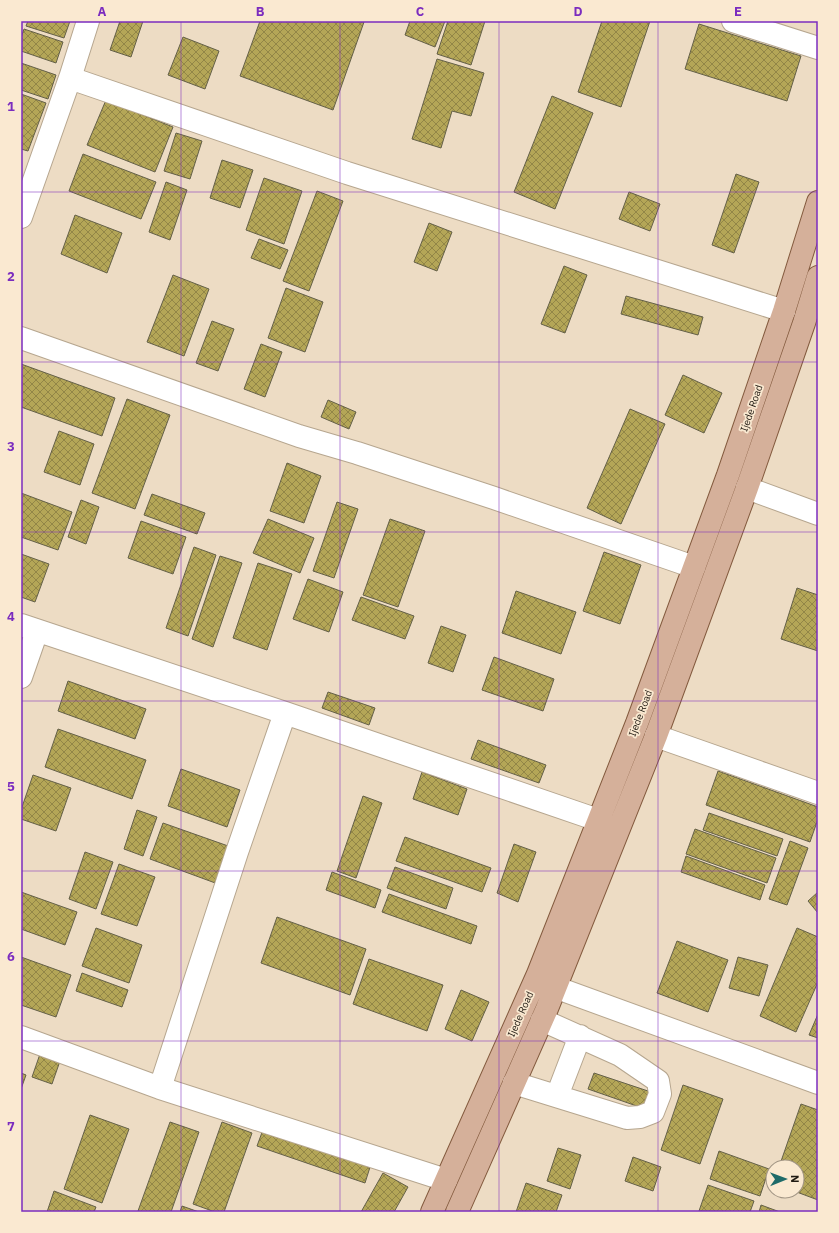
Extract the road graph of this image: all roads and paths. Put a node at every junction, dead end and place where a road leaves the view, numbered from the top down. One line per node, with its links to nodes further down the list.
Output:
1 (88, 21): 4 (street)
2 (733, 21): 3 (street)
3 (818, 48)
4 (70, 78): 6 (street); 8 (street)
5 (818, 202): 8 (main road, Ijede Road)
6 (21, 217)
7 (818, 277): 10 (main road)
8 (784, 311): 12 (main road, Ijede Road)
9 (21, 338): 12 (street)
10 (747, 488): 11 (street); 16 (main road)
11 (818, 514)
12 (694, 567): 18 (main road, Ijede Road)
13 (29, 628): 14 (street); 15 (street)
14 (21, 676)
15 (285, 713): 18 (street); 26 (street)
16 (656, 736): 17 (street); 20 (main road)
17 (818, 793)
18 (598, 820): 19 (main road, Ijede Road)
19 (535, 980): 20 (street); 28 (main road, Ijede Road)
20 (556, 988): 21 (main road); 25 (street)
21 (542, 1020): 22 (street); 24 (main road)
22 (580, 1036): 27 (street); 27 (street)
23 (21, 1037): 26 (street)
24 (514, 1083): 27 (street); 30 (main road)
25 (818, 1083)
26 (160, 1088): 28 (street)
27 (557, 1096)
28 (446, 1180): 29 (main road, Ijede Road)
29 (432, 1212)
30 (457, 1212)

